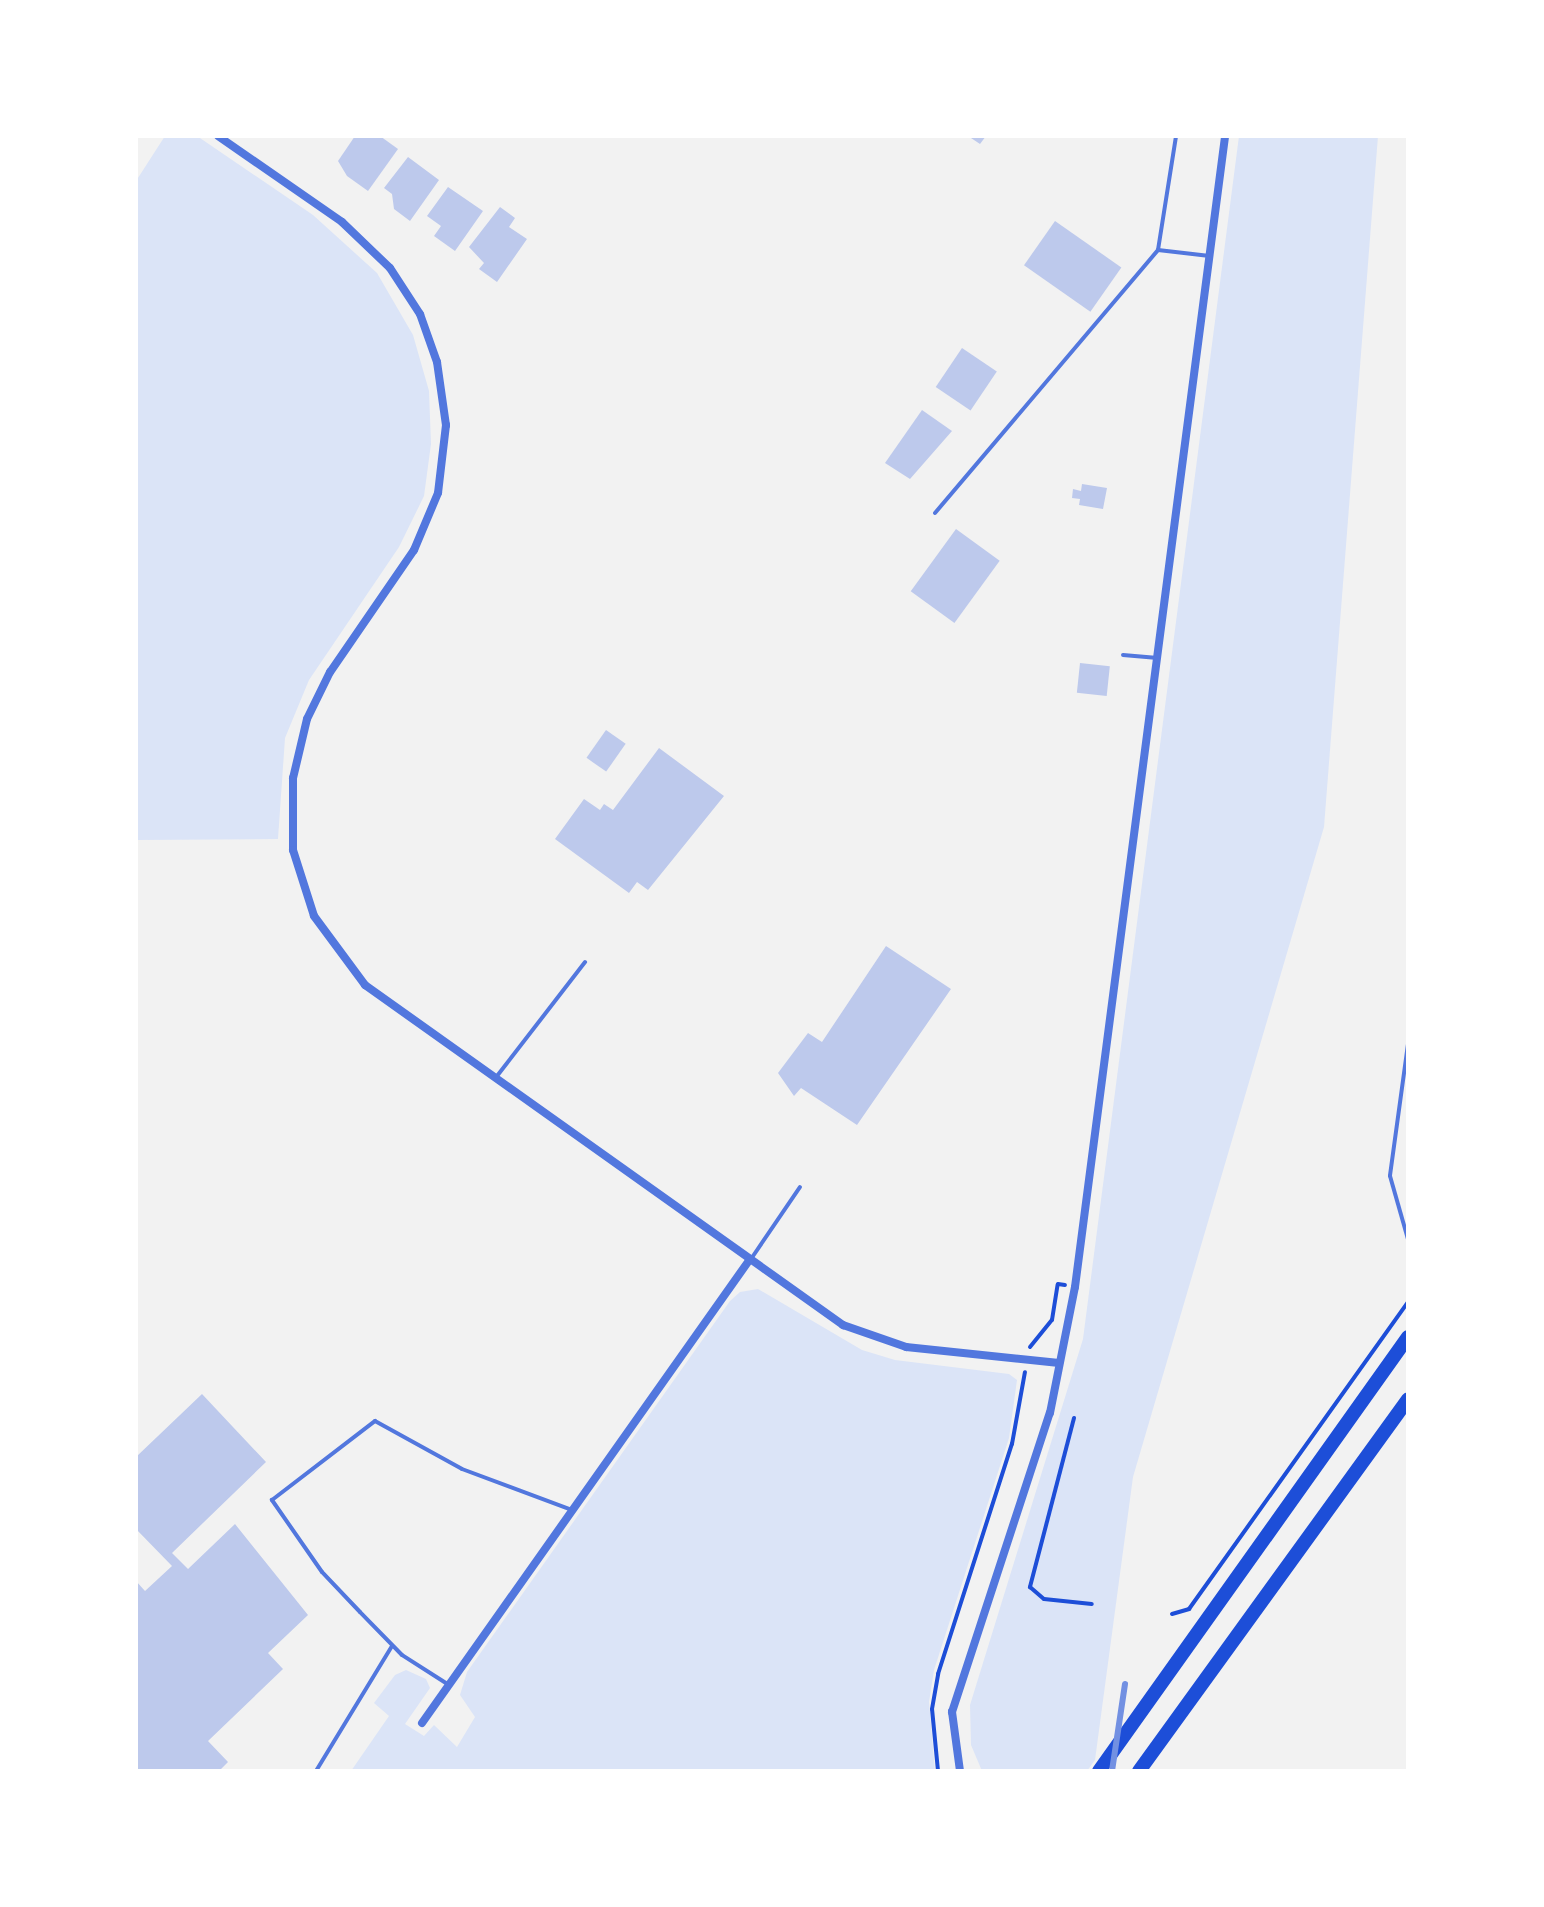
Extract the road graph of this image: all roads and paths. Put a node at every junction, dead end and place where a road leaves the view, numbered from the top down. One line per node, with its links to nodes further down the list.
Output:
1 (218, 136): 11 (street)
2 (1176, 136): 4 (lane)
3 (1225, 136): 5 (street)
4 (1158, 250): 5 (lane); 6 (lane)
5 (1210, 256): 8 (street)
6 (935, 513)
7 (1123, 655): 8 (lane)
8 (1157, 658): 19 (street)
9 (585, 962): 11 (lane)
10 (1408, 1044): 13 (lane)
11 (496, 1078): 14 (street)
12 (800, 1187): 14 (lane)
13 (1408, 1239)
14 (751, 1259): 19 (street); 23 (street)
15 (1058, 1284): 18 (path)
16 (1408, 1302): 25 (path)
17 (1408, 1337): 32 (main road)
18 (1031, 1342)
19 (1059, 1363): 31 (street)
20 (1022, 1389): 30 (path)
21 (1408, 1399): 33 (main road)
22 (1074, 1418): 24 (path)
23 (572, 1510): 26 (lane); 27 (street)
24 (1092, 1604)
25 (1172, 1614)
26 (392, 1646): 27 (lane); 29 (lane)
27 (449, 1685): 28 (street)
28 (422, 1723)
29 (316, 1771)
30 (938, 1771)
31 (960, 1771)
32 (1099, 1771)
33 (1139, 1771)

